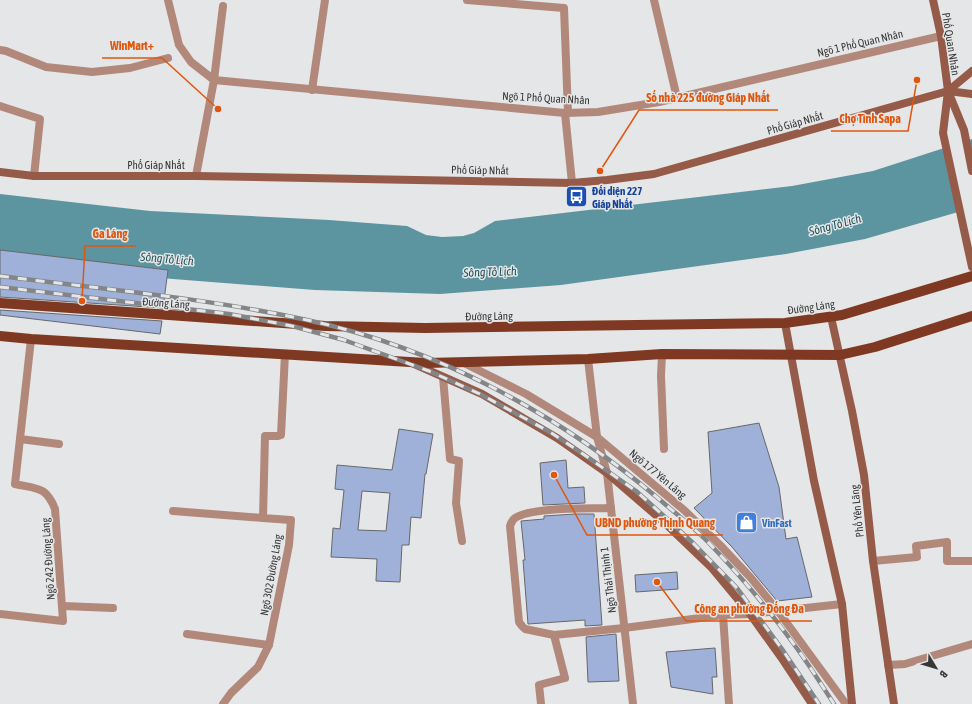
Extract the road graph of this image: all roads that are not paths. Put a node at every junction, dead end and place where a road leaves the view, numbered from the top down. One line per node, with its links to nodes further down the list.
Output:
1 (168, 0): 11 (street)
2 (325, 0): 12 (street)
3 (467, 0): 17 (street)
4 (654, 0): 15 (street)
5 (933, 0): 7 (main road, Phố Quan Nhân)
6 (223, 6): 11 (street)
7 (941, 36): 13 (main road, Phố Quan Nhân); 15 (street, Ngõ 1 Phố Quan Nhân)
8 (0, 50): 9 (street)
9 (168, 58)
10 (972, 71): 13 (main road)
11 (214, 80): 12 (street, Ngõ 1 Phố Quan Nhân); 21 (street)
12 (312, 90): 17 (street, Ngõ 1 Phố Quan Nhân)
13 (948, 91): 14 (main road); 18 (main road, Phố Quan Nhân); 22 (main road, Phố Giáp Nhất); 23 (main road, Phố Quan Nhân)
14 (972, 94)
15 (677, 98): 17 (street, Ngõ 1 Phố Quan Nhân)
16 (0, 106): 20 (street)
17 (567, 113): 22 (street)
18 (972, 170)
19 (0, 172): 20 (main road, Phố Giáp Nhất)
20 (34, 176): 21 (main road, Phố Giáp Nhất)
21 (196, 176): 22 (main road, Phố Giáp Nhất)
22 (572, 183)
23 (972, 267)
24 (972, 276): 27 (main road, Đường Láng)
25 (0, 303): 28 (main road, Đường Láng)
26 (972, 316): 33 (main road)
27 (830, 317): 28 (main road, Đường Láng); 33 (main road, Phố Yên Lãng)
28 (784, 323): 34 (main road)
29 (0, 336): 30 (main road)
30 (31, 339): 31 (main road); 40 (street, Ngõ 242 Đường Láng)
31 (285, 354): 36 (main road); 46 (street)
32 (662, 354): 34 (main road); 35 (main road); 42 (street)
33 (840, 355): 34 (main road); 48 (main road, Phố Yên Lãng)
34 (790, 356): 50 (main road)
35 (588, 359): 37 (main road); 39 (street, Ngõ Thái Thịnh 1)
36 (409, 362): 37 (main road); 38 (main road)
37 (464, 363): 39 (street, Ngõ 177 Yên Lãng)
38 (443, 377): 43 (main road); 47 (street)
39 (597, 437): 43 (street, Ngõ Thái Thịnh 1); 53 (street, Ngõ 177 Yên Lãng)
40 (20, 439): 41 (street); 51 (street, Ngõ 242 Đường Láng)
41 (59, 444)
42 (664, 449)
43 (607, 473): 44 (street, Ngõ Thái Thịnh 1); 55 (main road)
44 (611, 508): 57 (street, Ngõ Thái Thịnh 1); 59 (street)
45 (173, 511): 46 (street)
46 (264, 518): 61 (street, Ngõ 302 Đường Láng)
47 (462, 541)
48 (873, 561): 49 (street); 62 (main road, Phố Yên Lãng)
49 (972, 561)
50 (842, 604): 53 (street); 69 (main road)
51 (63, 606): 52 (street); 54 (street, Ngõ 242 Đường Láng)
52 (113, 608)
53 (778, 611): 55 (street); 68 (street, Ngõ 177 Yên Lãng)
54 (0, 614)
55 (750, 614): 56 (street); 67 (main road)
56 (723, 615): 57 (street); 66 (street)
57 (624, 628): 59 (street); 65 (street, Ngõ Thái Thịnh 1)
58 (187, 634): 61 (street)
59 (554, 635): 64 (street)
60 (972, 644): 62 (street)
61 (270, 645): 63 (street, Ngõ 302 Đường Láng)
62 (888, 665): 70 (main road, Phố Yên Lãng)
63 (223, 704)
64 (541, 704)
65 (633, 704)
66 (729, 704)
67 (812, 704)
68 (846, 704)
69 (852, 704)
70 (894, 704)

